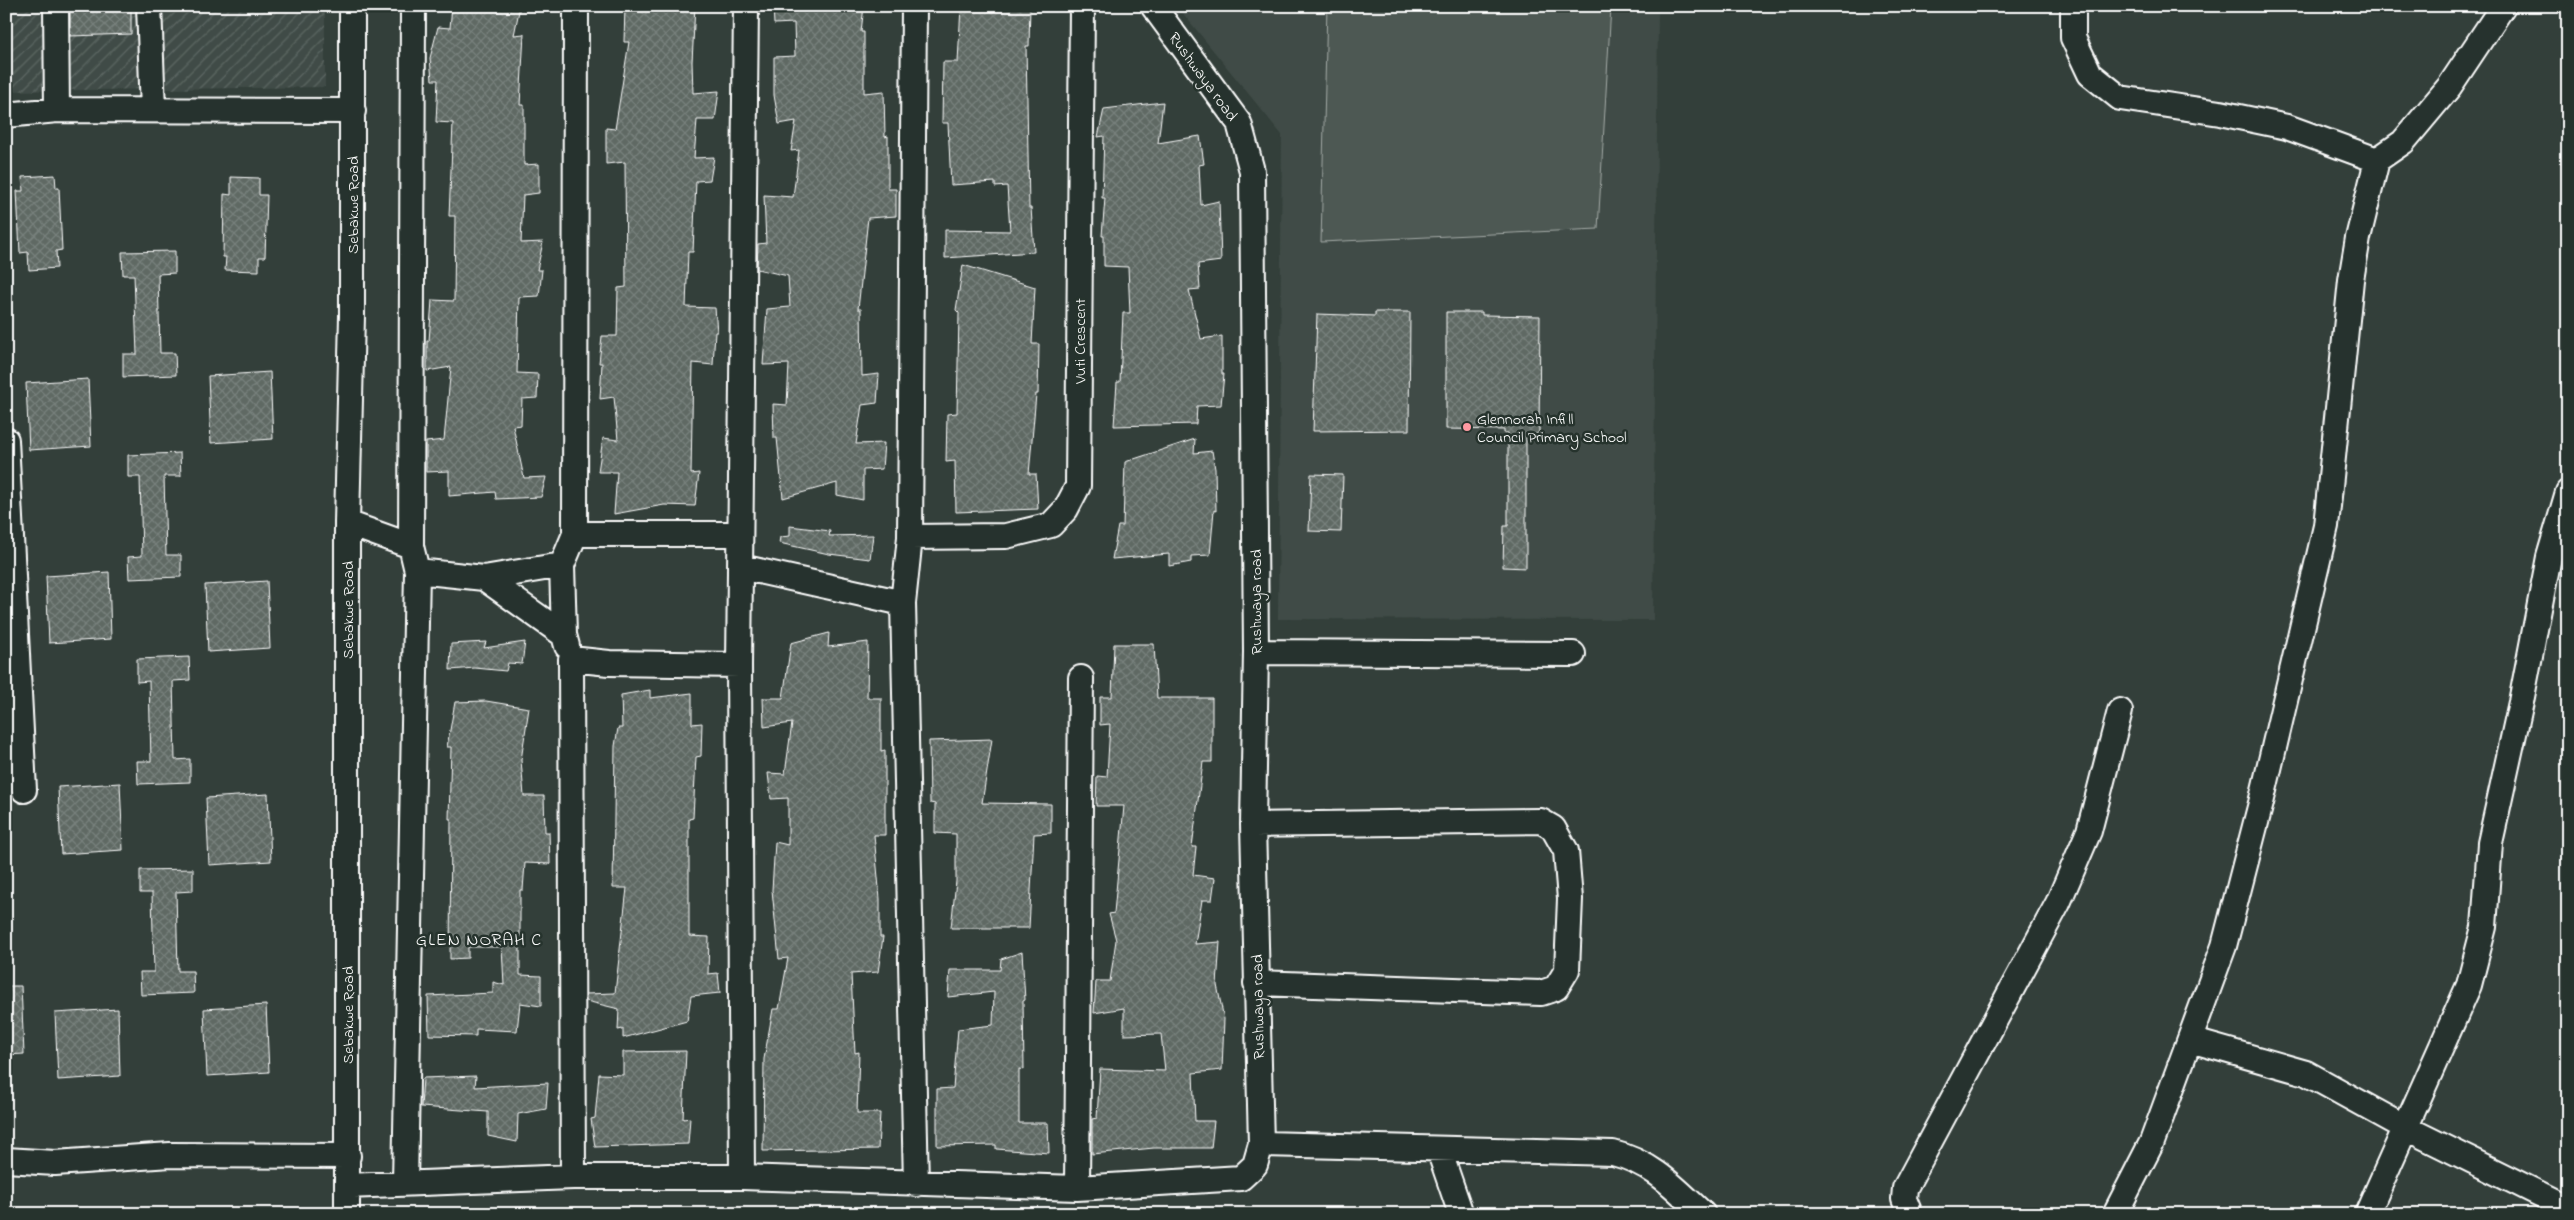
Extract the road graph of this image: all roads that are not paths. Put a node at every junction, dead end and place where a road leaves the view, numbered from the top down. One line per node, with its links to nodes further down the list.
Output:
1 (56, 6): 12 (street)
2 (149, 6): 13 (street)
3 (352, 6): 14 (street, Sebakwe Road)
4 (413, 6): 23 (street)
5 (576, 6): 20 (street)
6 (746, 6): 21 (street)
7 (914, 6): 22 (street)
8 (1082, 6): 22 (street, Vuti Crescent)
9 (1153, 6): 30 (street, Rushwaya road)
10 (2073, 6): 16 (street)
11 (2503, 6): 16 (street)
12 (57, 110): 13 (street); 15 (street)
13 (153, 110): 14 (street)
14 (353, 111): 19 (street, Sebakwe Road)
15 (6, 115)
16 (2377, 160): 39 (street)
17 (6, 440): 36 (street)
18 (2568, 492): 40 (street)
19 (347, 524): 23 (street); 43 (street, Sebakwe Road)
20 (575, 534): 21 (street); 24 (street)
21 (740, 534): 25 (street)
22 (910, 537): 28 (street)
23 (410, 546): 26 (street)
24 (562, 565): 27 (street); 29 (street)
25 (741, 567): 28 (street); 33 (street)
26 (417, 571): 27 (street); 47 (street)
27 (484, 578): 29 (street)
28 (903, 603): 48 (street)
29 (564, 635): 32 (street)
30 (1256, 652): 31 (street); 37 (street, Rushwaya road)
31 (1573, 654)
32 (571, 659): 33 (street); 45 (street)
33 (739, 665): 46 (street)
34 (1081, 678): 50 (street)
35 (2120, 711): 55 (street)
36 (24, 790)
37 (1253, 825): 38 (street, Rushwaya road); 38 (street)
38 (1256, 983): 41 (street, Rushwaya road)
39 (2190, 1040): 40 (street); 56 (street)
40 (2406, 1128): 51 (street); 57 (street)
41 (1261, 1144): 42 (street); 50 (street, Rushwaya road)
42 (1439, 1150): 53 (street); 54 (street)
43 (348, 1156): 44 (street); 49 (street, Sebakwe Road)
44 (6, 1160)
45 (574, 1177): 46 (street, Rushwaya road); 47 (street, Rushwaya road)
46 (742, 1177): 48 (street, Rushwaya road)
47 (404, 1182): 49 (street, Rushwaya road)
48 (916, 1184): 50 (street, Rushwaya road)
49 (347, 1186): 52 (street, Sebakwe Road)
50 (1077, 1188)
51 (2563, 1203)
52 (347, 1214)
53 (1461, 1214)
54 (1702, 1214)
55 (1910, 1214)
56 (2115, 1214)
57 (2368, 1214)

